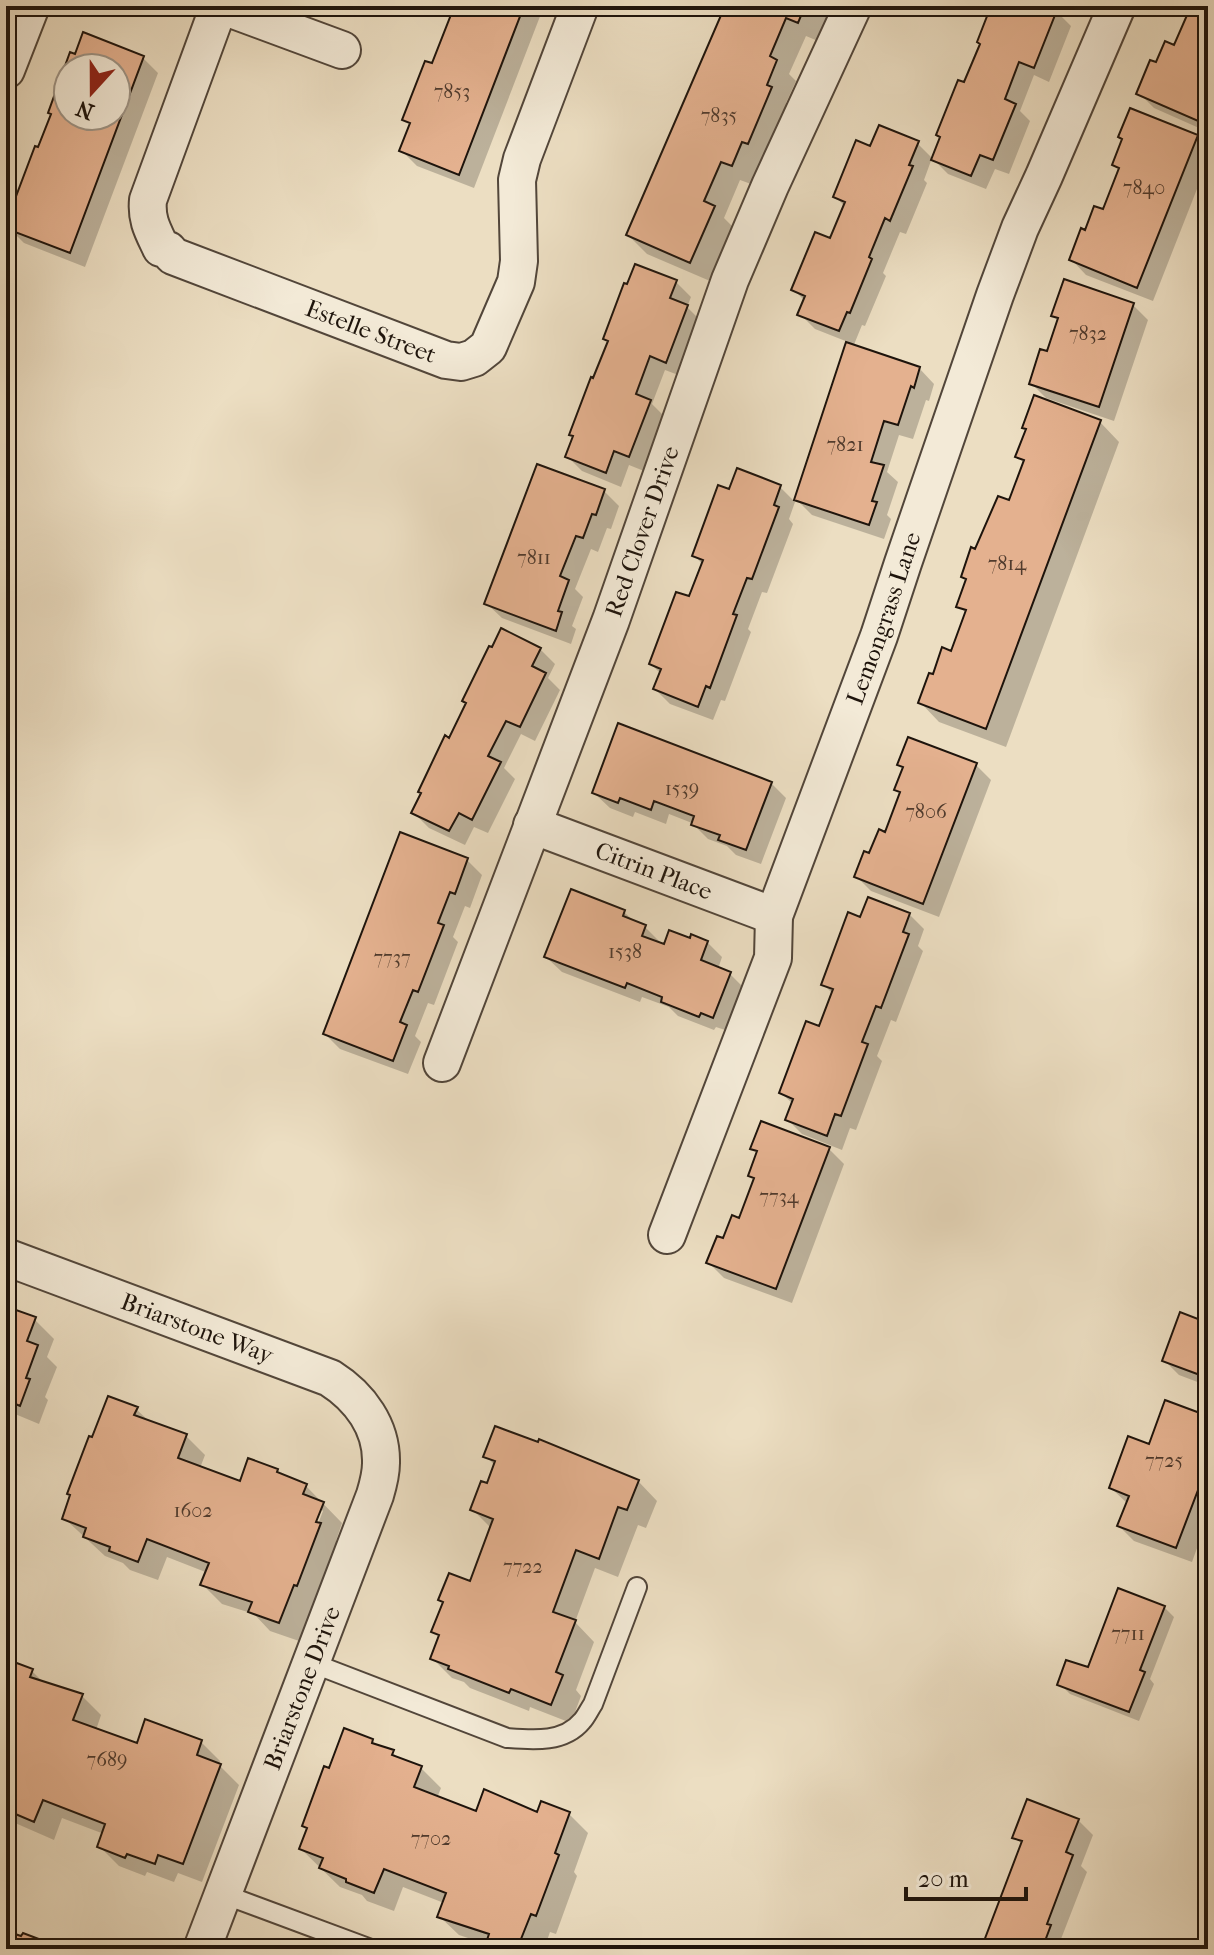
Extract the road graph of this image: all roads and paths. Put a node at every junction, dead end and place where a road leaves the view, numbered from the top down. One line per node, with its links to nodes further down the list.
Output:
1 (31, 6): 7 (street)
2 (221, 6): 3 (street, Estelle Street); 6 (street)
3 (580, 6)
4 (853, 6): 8 (street, Red Clover Drive)
5 (1117, 6): 9 (street, Lemongrass Lane)
6 (342, 50)
7 (6, 70)
8 (532, 825): 9 (street, Citrin Place); 10 (street, Red Clover Drive)
9 (774, 916): 11 (street, Lemongrass Lane)
10 (442, 1063)
11 (667, 1235)
12 (6, 1257): 13 (street, Briarstone Way)
13 (372, 1423): 15 (street, Briarstone Drive)
14 (637, 1587): 15 (lane)
15 (312, 1663): 16 (street, Briarstone Drive)
16 (223, 1894): 17 (street, Briarstone Drive); 18 (lane)
17 (202, 1949)
18 (371, 1949)

